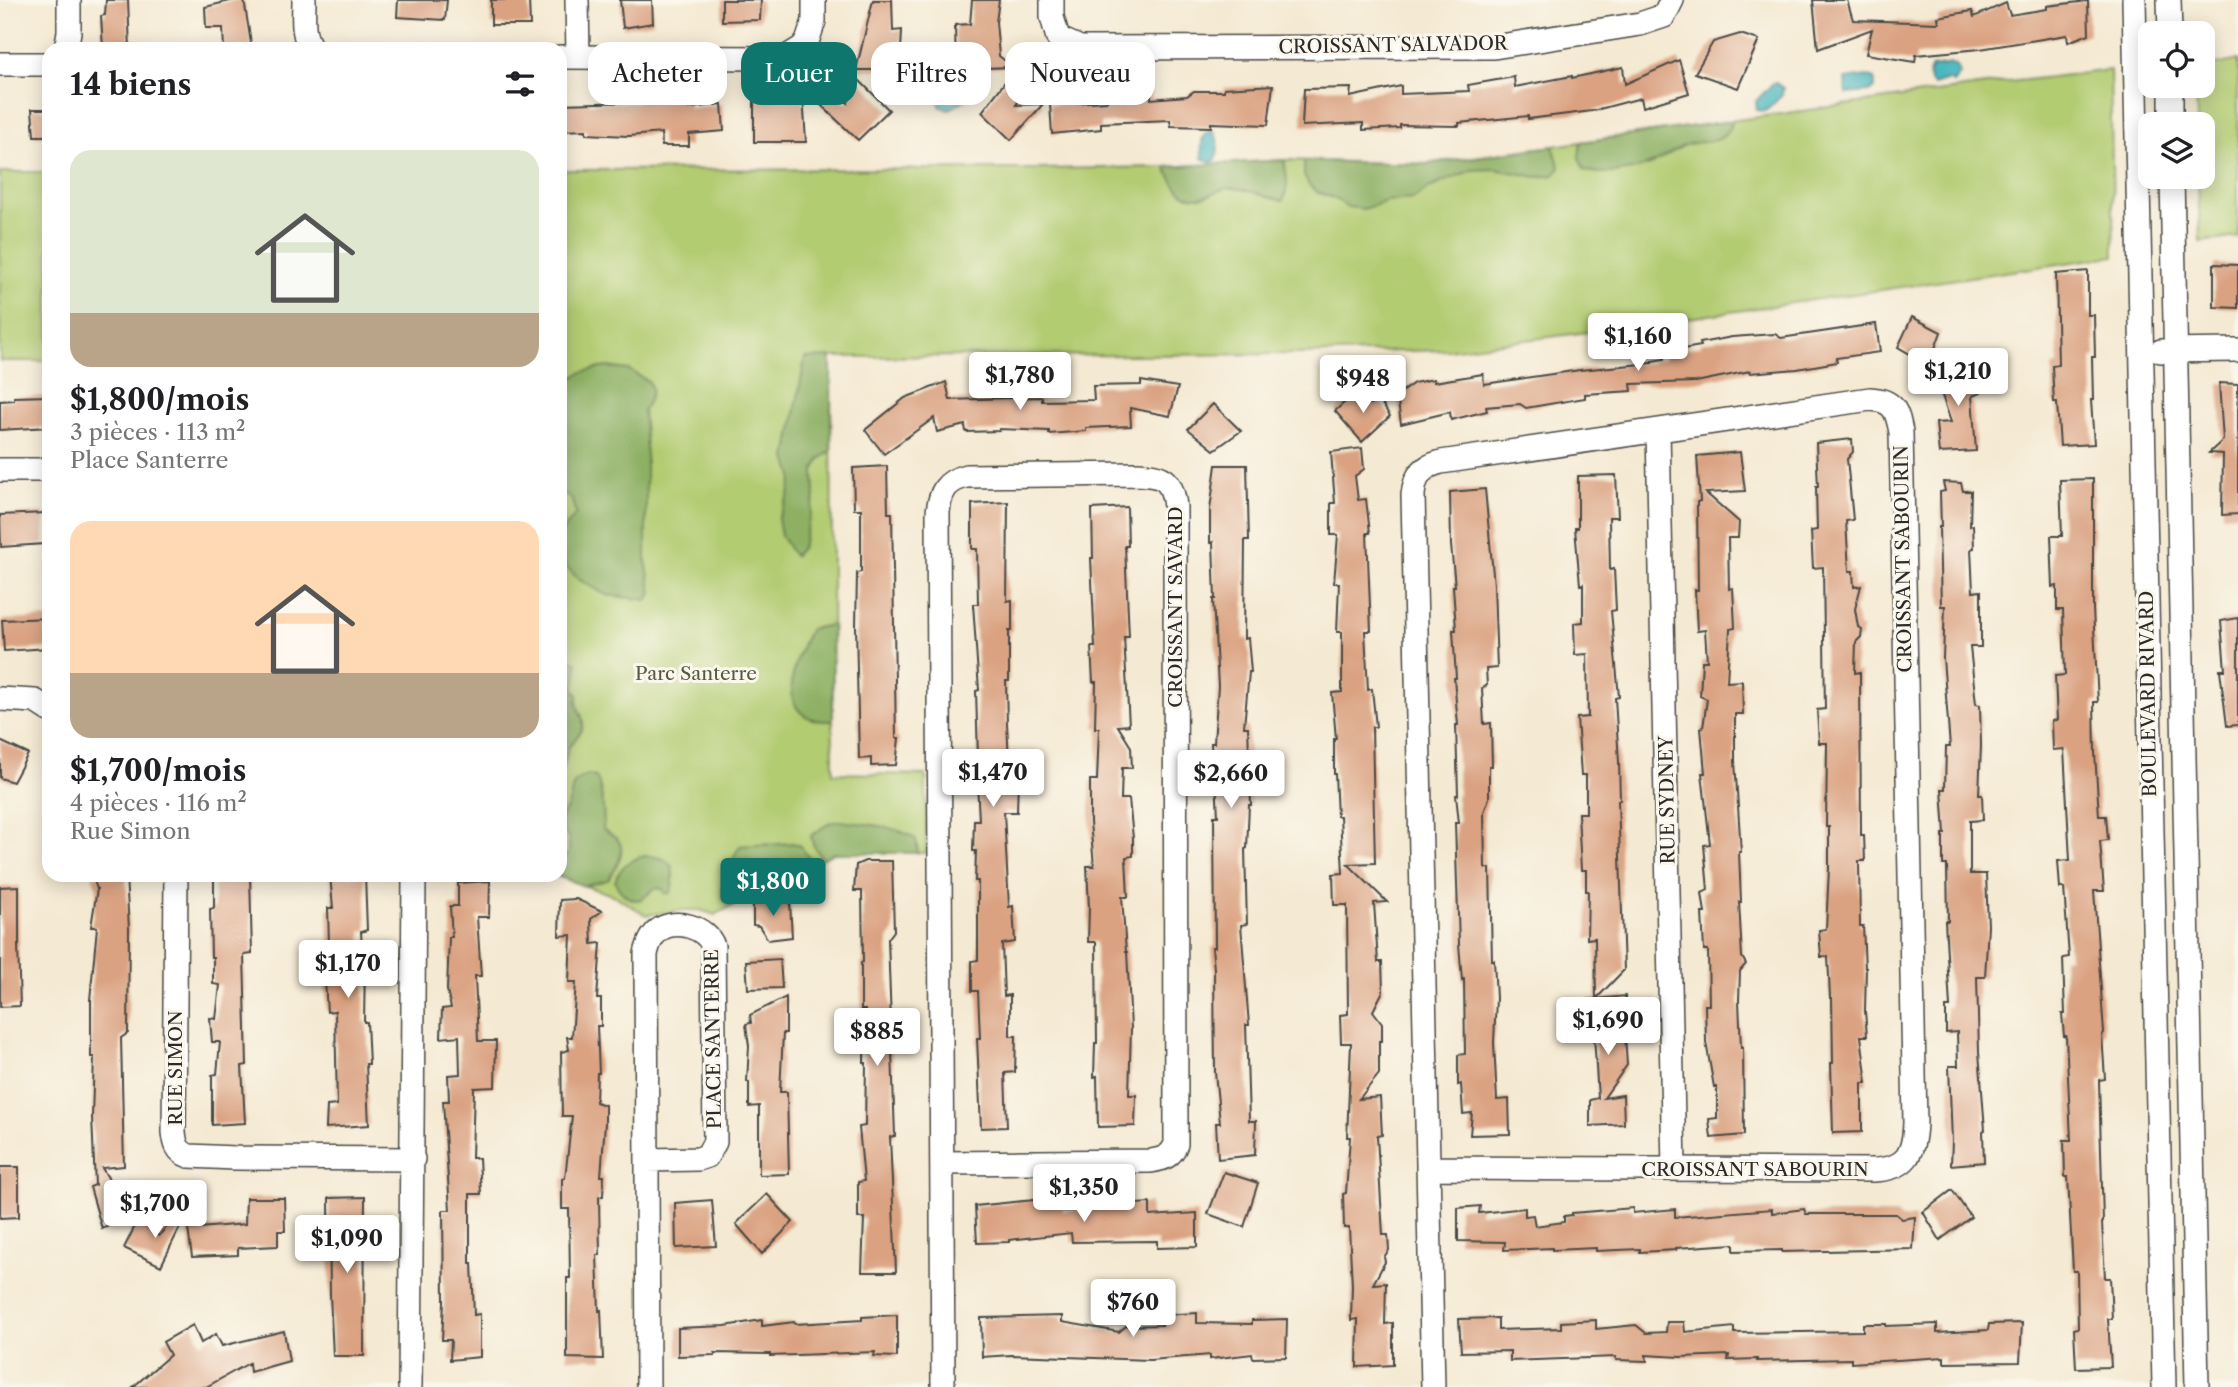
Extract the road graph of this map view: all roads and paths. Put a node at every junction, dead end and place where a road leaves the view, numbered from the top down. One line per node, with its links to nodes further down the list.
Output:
1 (69, 0): 10 (street)
2 (304, 0): 11 (street)
3 (577, 0): 12 (street)
4 (814, 0): 12 (street)
5 (1052, 0): 6 (street, CROISSANT SALVADOR)
6 (1672, 0)
7 (2134, 0): 18 (street, BOULEVARD RIVARD)
8 (2169, 0): 9 (street)
9 (2170, 21)
10 (67, 42)
11 (307, 42)
12 (569, 57)
13 (0, 64): 14 (street)
14 (42, 64)
15 (2172, 189): 17 (street, BOULEVARD RIVARD)
16 (2238, 350): 17 (street)
17 (2175, 351): 18 (street); 36 (street, BOULEVARD RIVARD)
18 (2142, 352): 35 (street, BOULEVARD RIVARD)
19 (1658, 431): 29 (street, CROISSANT SABOURIN); 30 (street, RUE SYDNEY); 30 (street, CROISSANT SABOURIN)
20 (0, 470): 21 (street)
21 (42, 470)
22 (0, 699): 23 (street)
23 (42, 706)
24 (176, 882): 26 (street, RUE SIMON)
25 (414, 882): 26 (street)
26 (412, 1159): 31 (street)
27 (647, 1160): 27 (street, PLACE SANTERRE); 32 (street, PLACE SANTERRE)
28 (942, 1163): 28 (street, CROISSANT SAVARD); 33 (street, CROISSANT SAVARD)
29 (1428, 1168): 30 (street, CROISSANT SABOURIN); 34 (street, CROISSANT SABOURIN)
30 (1674, 1168)
31 (410, 1387)
32 (648, 1387)
33 (943, 1387)
34 (1433, 1387)
35 (2164, 1387)
36 (2197, 1387)

